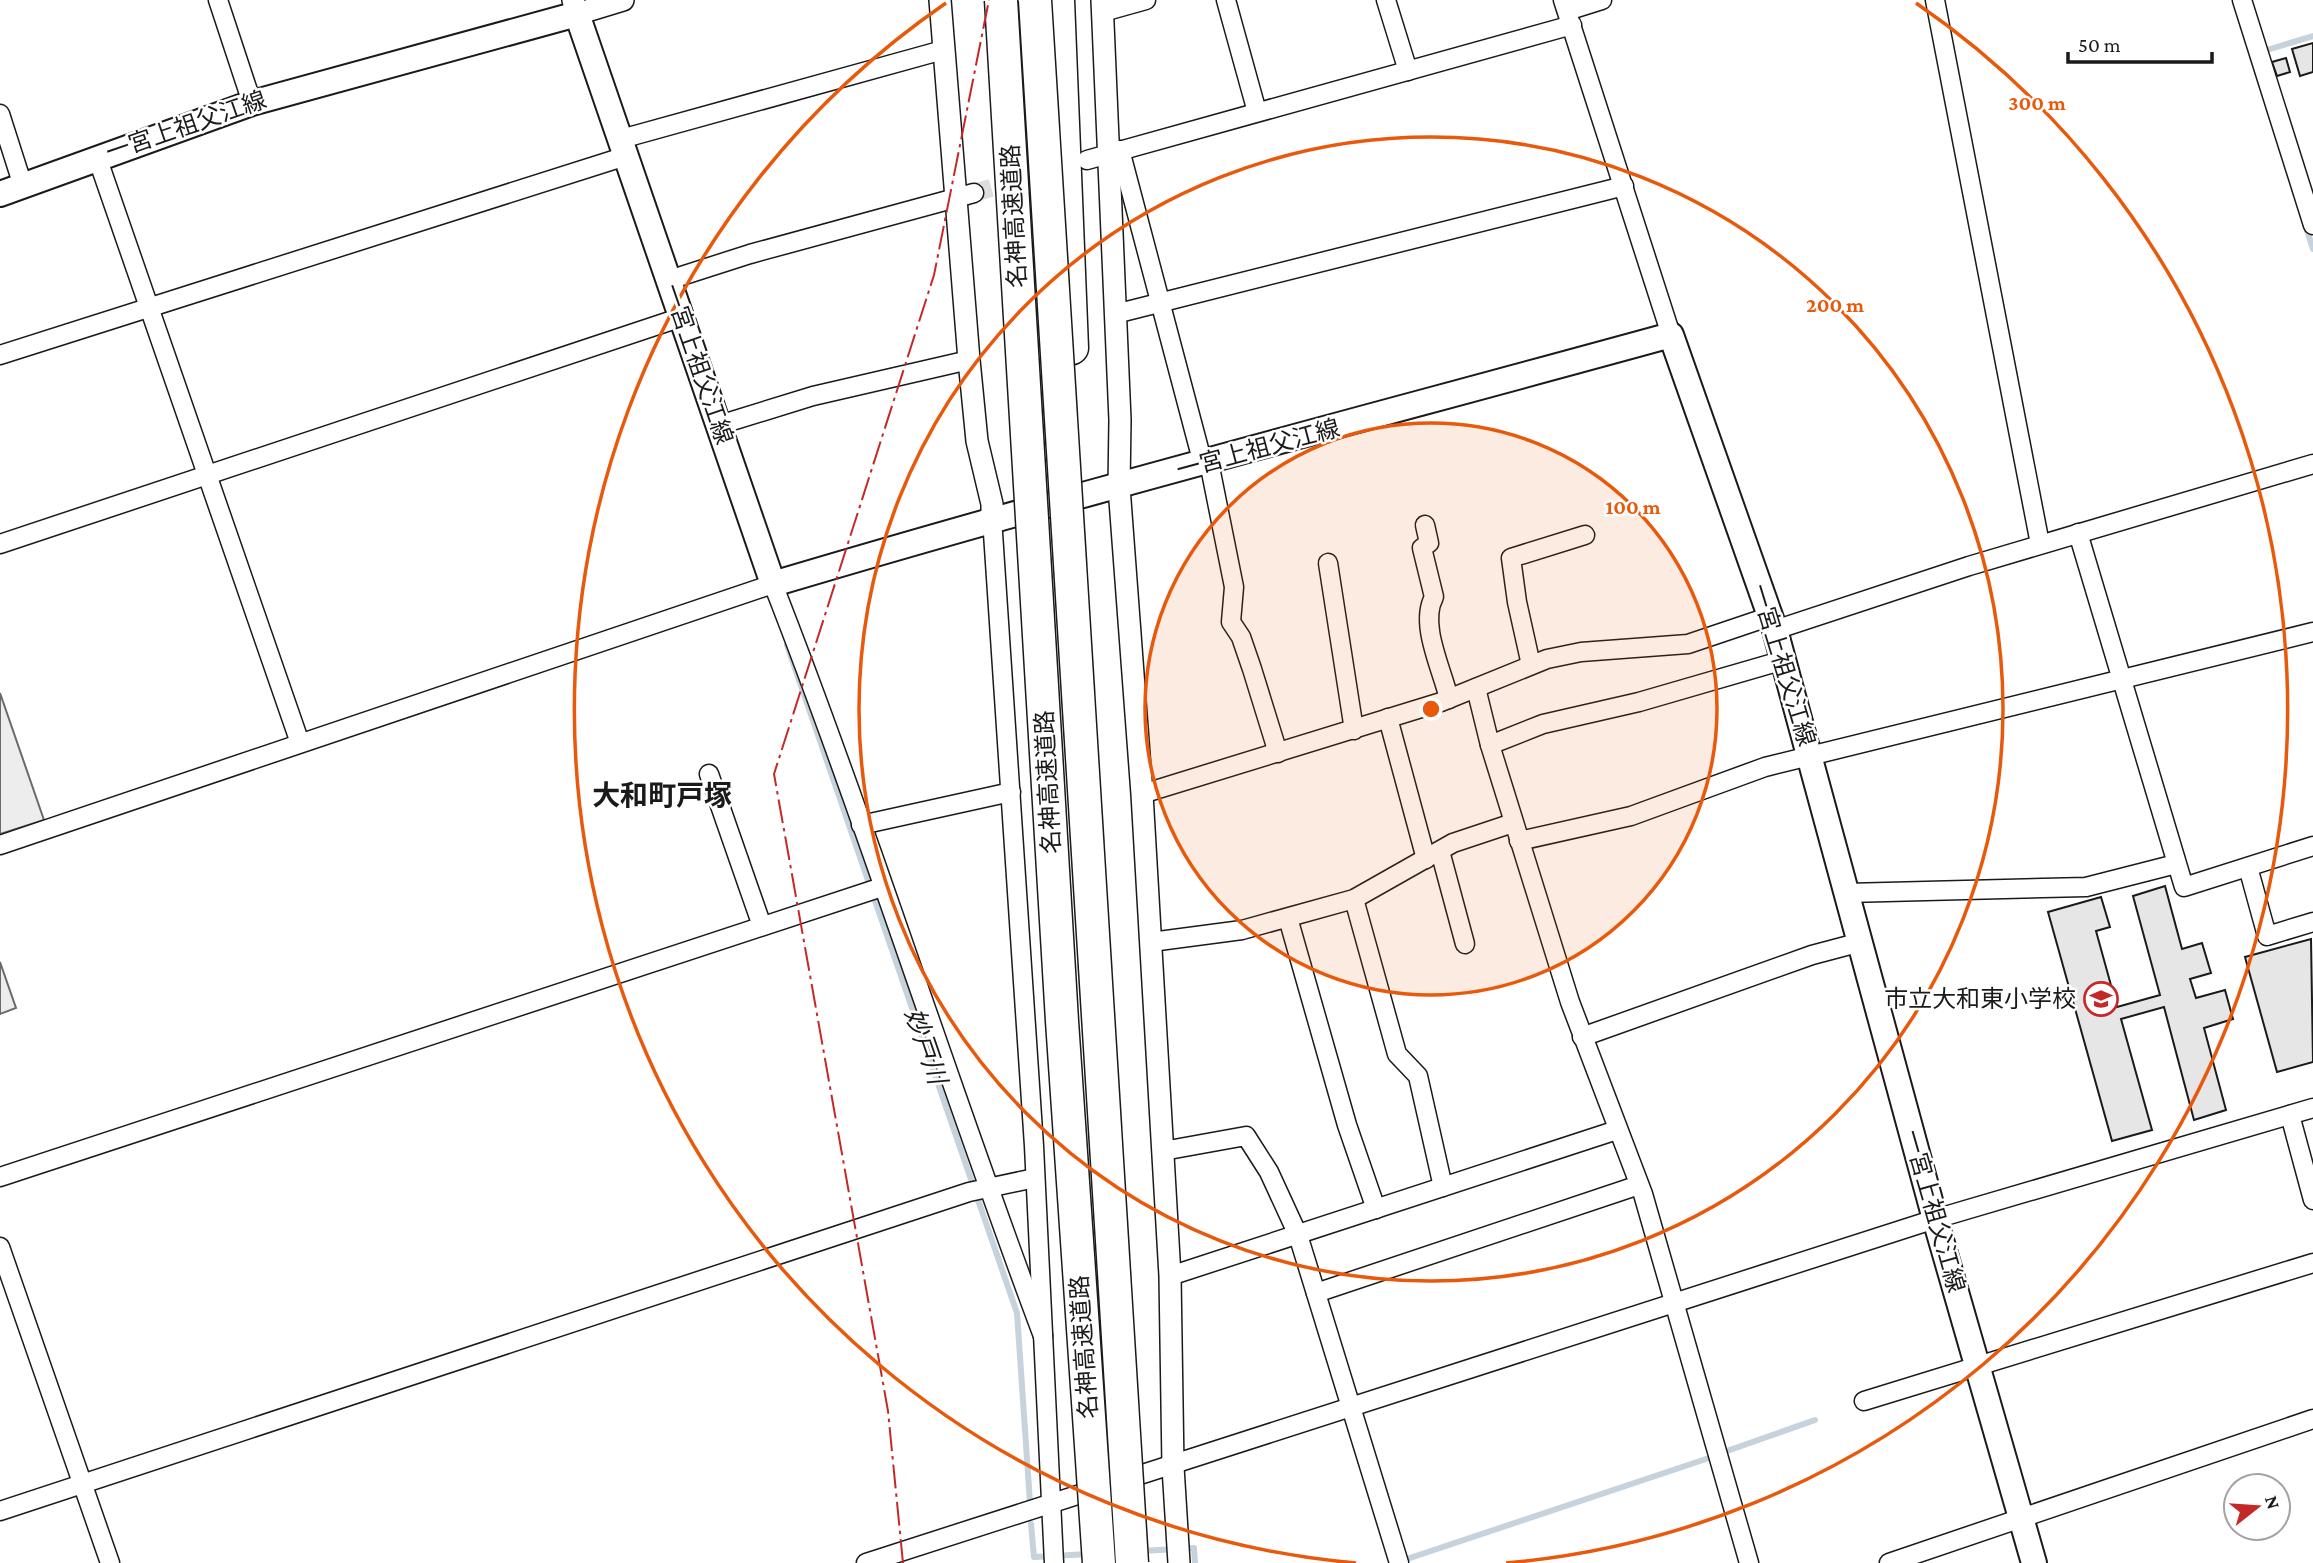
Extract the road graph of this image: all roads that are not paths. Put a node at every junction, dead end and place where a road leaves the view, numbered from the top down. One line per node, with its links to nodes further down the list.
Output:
1 (218, 0): 19 (street)
2 (623, 0): 15 (street)
3 (940, 0): 17 (street)
4 (988, 0): 103 (highway, bridge)
5 (1001, 0): 103 (highway, 名神高速道路, bridge)
6 (1035, 0): 101 (highway, 名神高速道路, bridge)
7 (1058, 0): 101 (highway, bridge)
8 (1146, 0): 14 (street)
9 (1226, 0): 20 (street)
10 (1386, 0): 18 (street)
11 (1602, 0): 16 (street)
12 (1935, 0): 50 (street)
13 (2242, 0): 26 (street)
14 (1103, 6): 23 (street)
15 (575, 7): 19 (main road, 一宮上祖父江線); 22 (main road, 一宮上祖父江線)
16 (1568, 12): 18 (street); 28 (street)
17 (943, 50): 22 (street); 30 (street)
18 (1408, 71): 20 (street)
19 (252, 103): 24 (main road, 一宮上祖父江線)
20 (1257, 112): 23 (street)
21 (0, 114): 27 (street)
22 (623, 147): 32 (main road, 一宮上祖父江線); 34 (street)
23 (1114, 152): 25 (street); 33 (street); 35 (street)
24 (97, 157): 27 (main road, 一宮上祖父江線); 34 (street)
25 (1087, 160)
26 (2306, 180): 31 (street)
27 (23, 186): 29 (main road, 一宮上祖父江線)
28 (1624, 186): 33 (street); 37 (street)
29 (0, 194)
30 (965, 196): 32 (street); 39 (street)
31 (2313, 225)
32 (669, 281): 36 (main road, 一宮上祖父江線)
33 (1160, 305): 35 (street); 41 (street)
34 (148, 308): 38 (street); 43 (street)
35 (1115, 314): 44 (street)
36 (682, 317): 40 (main road, 一宮上祖父江線); 43 (street)
37 (1671, 335): 41 (main road, 一宮上祖父江線); 53 (main road, 一宮上祖父江線)
38 (0, 355)
39 (969, 360): 40 (street); 45 (street)
40 (719, 425): 52 (main road, 一宮上祖父江線)
41 (1206, 463): 44 (main road, 一宮上祖父江線); 64 (street)
42 (2313, 464): 47 (street)
43 (207, 477): 49 (street); 62 (street)
44 (1119, 486): 45 (main road, 一宮上祖父江線); 68 (street)
45 (992, 518): 52 (main road, 一宮上祖父江線); 67 (street)
46 (1425, 525): 59 (street)
47 (2078, 533): 50 (street); 57 (street)
48 (1585, 535): 56 (street)
49 (0, 544)
50 (2040, 544): 53 (street)
51 (1328, 563): 61 (street)
52 (773, 584): 62 (street); 70 (street)
53 (1773, 623): 55 (main road, 一宮上祖父江線); 56 (street)
54 (2313, 632): 57 (street)
55 (1784, 660): 63 (street); 65 (main road, 一宮上祖父江線)
56 (1531, 665): 58 (street)
57 (2120, 679): 65 (street); 75 (street)
58 (1476, 688): 59 (street); 63 (street)
59 (1449, 699): 60 (street)
60 (1388, 718): 61 (street); 74 (street)
61 (1354, 730): 64 (street)
62 (299, 743): 72 (street)
63 (1489, 745): 69 (street)
64 (1278, 752): 68 (street)
65 (1810, 755): 71 (street); 78 (main road, 一宮上祖父江線)
66 (709, 774): 82 (street)
67 (1011, 792): 70 (street); 92 (street)
68 (1142, 794): 84 (street)
69 (1513, 823): 71 (street); 74 (street)
70 (861, 825): 77 (street)
71 (1519, 841): 86 (street)
72 (0, 845)
73 (2313, 846): 76 (street)
74 (1433, 855): 79 (street); 85 (street)
75 (2176, 864): 76 (street); 78 (street)
76 (2248, 867): 81 (street)
77 (874, 889): 82 (street); 95 (street)
78 (1847, 893): 83 (main road, 一宮上祖父江線)
79 (1354, 900): 80 (street); 94 (street)
80 (1288, 918): 84 (street); 97 (street)
81 (2313, 922)
82 (762, 926): 91 (street)
83 (1861, 942): 86 (street); 98 (main road, 一宮上祖父江線)
84 (1151, 943): 90 (street)
85 (1465, 944)
86 (1582, 1037): 89 (street)
87 (2313, 1108): 88 (street)
88 (2290, 1115): 96 (street); 98 (street)
89 (1617, 1129): 93 (street); 94 (street)
90 (1163, 1151): 99 (street); 104 (street)
91 (0, 1177)
92 (1035, 1178): 95 (street); 107 (street)
93 (1639, 1185): 105 (street); 106 (street)
94 (1443, 1187): 97 (street)
95 (979, 1189): 107 (street); 113 (street)
96 (2313, 1200)
97 (1376, 1209): 99 (street)
98 (1935, 1219): 106 (street); 108 (main road, 一宮上祖父江線)
99 (1298, 1235): 104 (street); 105 (street)
100 (0, 1247): 113 (street)
101 (1113, 1261): 122 (highway, 名神高速道路, bridge)
102 (2313, 1263): 108 (street)
103 (1078, 1265): 121 (highway, 名神高速道路, bridge)
104 (1170, 1276): 112 (street)
105 (1316, 1293): 110 (street)
106 (1674, 1303): 110 (street); 124 (street)
107 (1043, 1336): 114 (street)
108 (1978, 1368): 109 (street); 116 (main road, 一宮上祖父江線)
109 (1864, 1401)
110 (1350, 1406): 112 (street); 123 (street)
111 (2313, 1419): 116 (street)
112 (1173, 1467): 114 (street); 117 (street)
113 (82, 1483): 115 (street); 119 (street)
114 (1051, 1502): 118 (street); 120 (street)
115 (0, 1511)
116 (2022, 1519): 125 (street); 126 (main road, 一宮上祖父江線)
117 (1179, 1554)
118 (1054, 1556)
119 (110, 1563)
120 (866, 1563)
121 (1099, 1563)
122 (1132, 1563)
123 (1399, 1563)
124 (1749, 1563)
125 (1889, 1563)
126 (2034, 1563)

